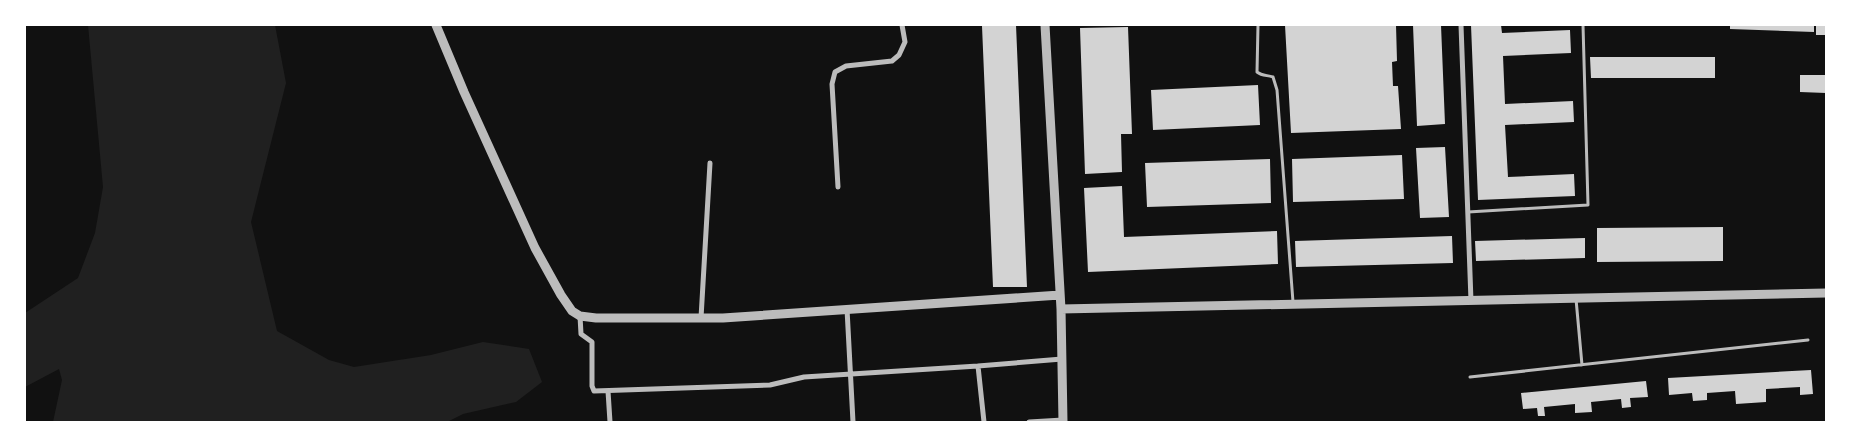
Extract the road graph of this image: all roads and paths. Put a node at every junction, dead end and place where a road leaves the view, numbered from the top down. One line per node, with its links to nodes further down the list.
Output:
1 (436, 25): 17 (street)
2 (902, 25): 8 (street)
3 (1045, 25): 11 (street)
4 (1258, 25): 14 (lane)
5 (1461, 25): 9 (street)
6 (1583, 25): 9 (lane)
7 (710, 163): 18 (street)
8 (838, 187)
9 (1468, 212): 13 (street)
10 (1826, 293): 12 (street)
11 (1060, 295): 15 (street); 16 (street)
12 (1576, 299): 13 (street); 21 (lane)
13 (1471, 301): 14 (street)
14 (1294, 305): 16 (street)
15 (847, 309): 18 (street); 23 (street)
16 (1061, 309): 20 (street)
17 (580, 316): 18 (street); 25 (street)
18 (701, 318)
19 (1808, 340): 21 (lane)
20 (1062, 359): 22 (street); 26 (street)
21 (1582, 365): 24 (lane)
22 (978, 366): 23 (street); 29 (street)
23 (850, 374): 25 (street); 28 (street)
24 (1470, 377)
25 (608, 391): 27 (street)
26 (1063, 421): 30 (street)
27 (610, 422)
28 (852, 422)
29 (984, 422)
30 (1029, 422)

